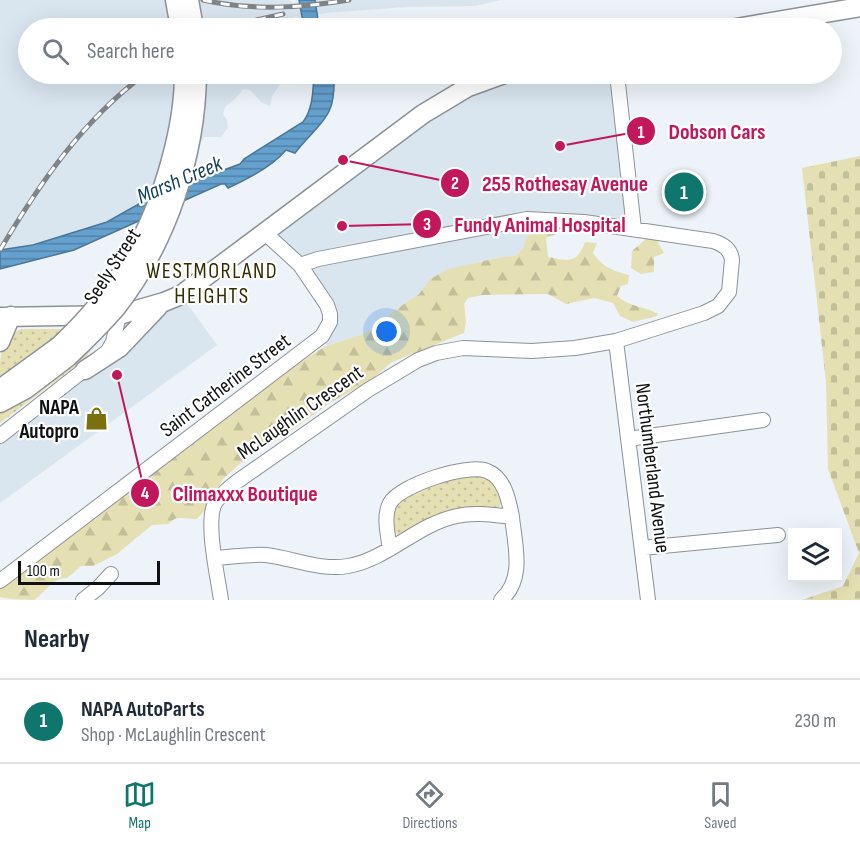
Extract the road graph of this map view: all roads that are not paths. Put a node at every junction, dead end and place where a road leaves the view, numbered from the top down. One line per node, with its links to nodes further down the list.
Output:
1 (175, 0): 4 (main road)
2 (189, 0): 5 (main road)
3 (860, 7): 6 (main road)
4 (178, 18)
5 (192, 18)
6 (795, 18)
7 (184, 84): 20 (main road, Seely Street, bridge)
8 (197, 84): 20 (main road, Seely Street, bridge)
9 (476, 84): 12 (main road)
10 (617, 84): 11 (street)
11 (634, 229): 13 (street); 18 (street, McLaughlin Crescent)
12 (265, 233): 13 (street, Saint Catherine Street); 14 (main road)
13 (300, 265): 33 (street, Saint Catherine Street)
14 (164, 302): 16 (main road); 21 (main road)
15 (74, 315): 16 (main road); 17 (main road); 21 (main road)
16 (119, 315): 21 (street)
17 (6, 316): 19 (main road)
18 (616, 341): 26 (street, Northumberland Avenue); 31 (street, McLaughlin Crescent)
19 (0, 342)
20 (63, 352): 22 (main road, Seely Street); 23 (main road, Seely Street)
21 (85, 370): 25 (street)
22 (0, 389)
23 (0, 403)
24 (764, 420): 26 (street)
25 (0, 436)
26 (628, 439): 29 (street, Northumberland Avenue)
27 (512, 518): 30 (street); 30 (street); 36 (street)
28 (778, 535): 29 (street)
29 (642, 548): 37 (street, Northumberland Avenue)
30 (390, 549): 31 (street)
31 (215, 558): 35 (street, McLaughlin Crescent)
32 (111, 574): 34 (street)
33 (0, 581)
34 (83, 600)
35 (220, 600)
36 (501, 600)
37 (648, 600)

